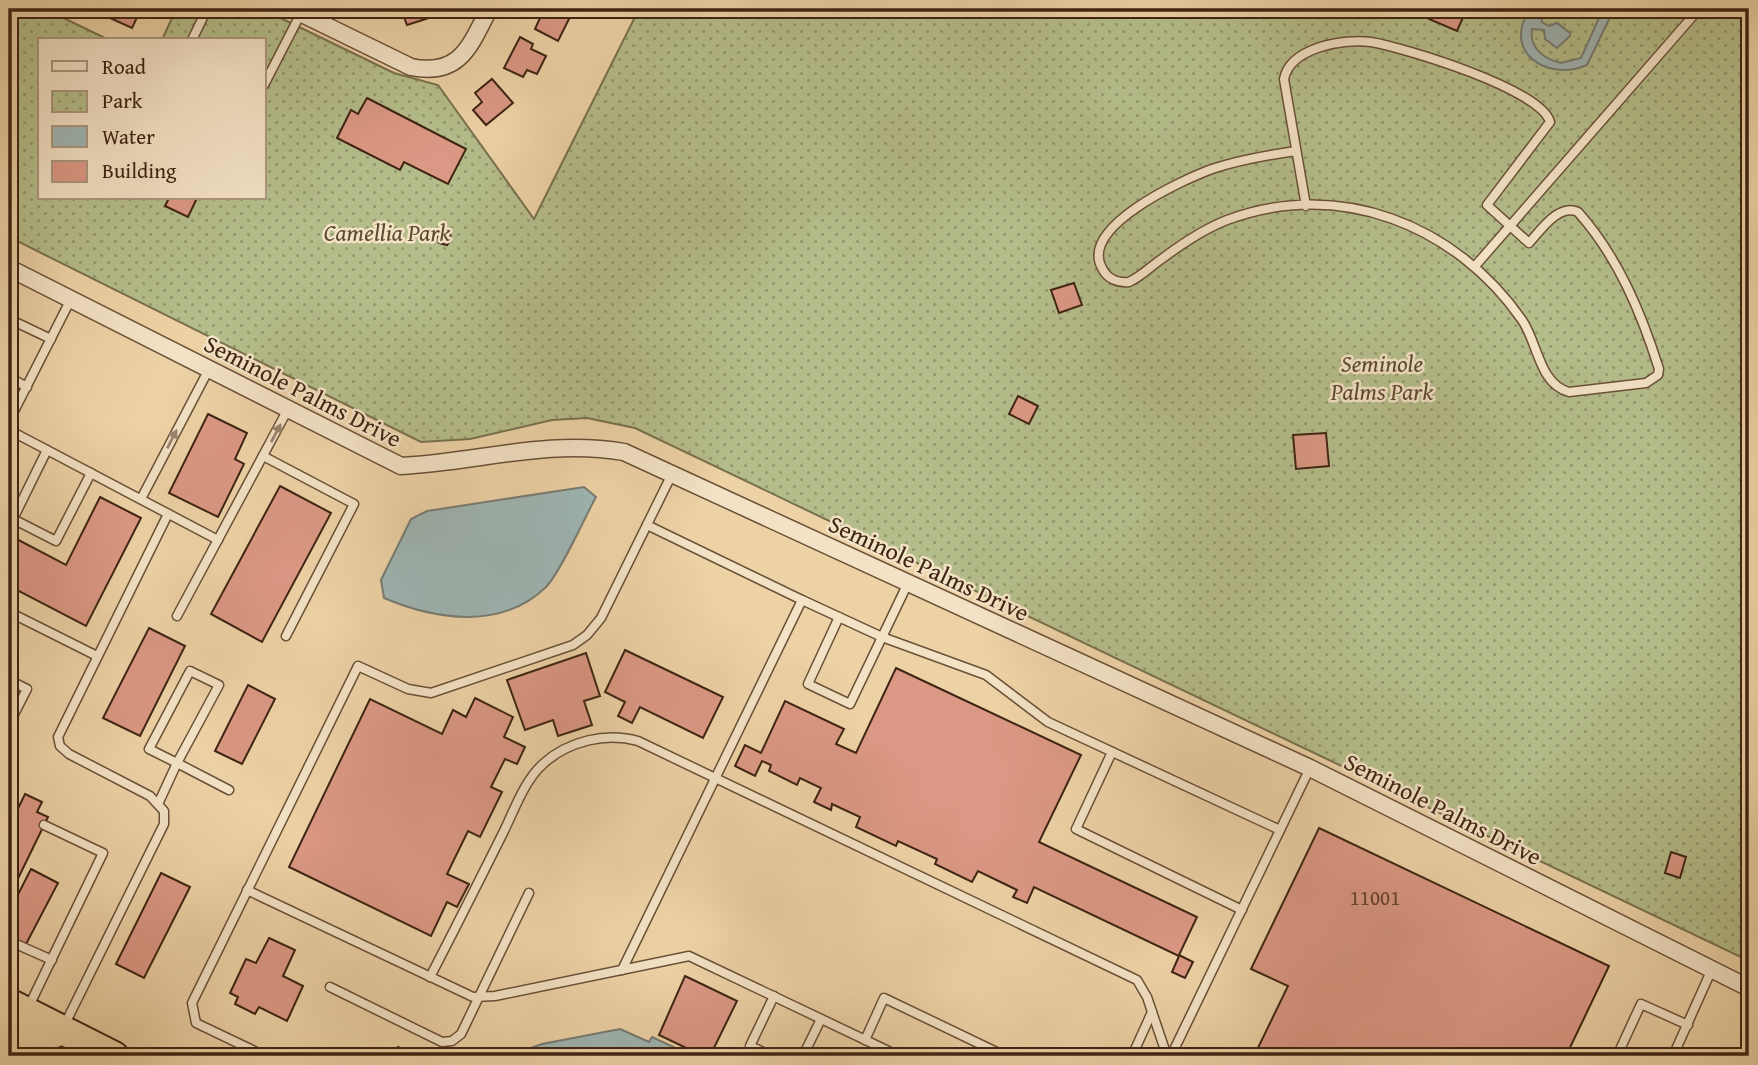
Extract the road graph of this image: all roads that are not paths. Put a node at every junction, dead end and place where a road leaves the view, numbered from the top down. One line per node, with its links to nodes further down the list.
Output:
1 (207, 9): 5 (lane)
2 (489, 9): 4 (street)
3 (1699, 9): 9 (lane)
4 (297, 11): 6 (lane)
5 (193, 38)
6 (266, 81)
7 (1296, 151): 8 (lane); 8 (lane); 9 (lane)
8 (1306, 206): 10 (lane)
9 (1511, 225): 10 (lane); 10 (lane)
10 (1476, 265)
11 (9, 268): 12 (street, Seminole Palms Drive)
12 (71, 299): 14 (lane); 15 (street, Seminole Palms Drive)
13 (9, 319): 14 (lane)
14 (51, 339): 17 (lane)
15 (209, 369): 18 (street, Seminole Palms Drive); 25 (lane, one-way to 15)
16 (9, 377): 17 (lane)
17 (27, 387): 19 (lane)
18 (288, 409): 22 (lane, one-way to 18); 24 (street, Seminole Palms Drive)
19 (9, 421)
20 (9, 430): 21 (lane)
21 (47, 450): 23 (lane); 23 (lane)
22 (263, 456): 28 (lane); 34 (lane)
23 (91, 473): 25 (lane)
24 (672, 474): 27 (lane); 29 (street, Seminole Palms Drive)
25 (141, 499): 26 (lane)
26 (168, 514): 28 (lane); 36 (lane)
27 (647, 525): 30 (lane); 47 (lane)
28 (218, 540): 32 (lane)
29 (908, 583): 35 (lane); 41 (street, Seminole Palms Drive)
30 (802, 600): 33 (lane); 42 (lane)
31 (9, 612): 36 (lane)
32 (177, 616)
33 (839, 617): 35 (lane); 35 (lane)
34 (286, 636)
35 (882, 637): 39 (lane)
36 (97, 656): 44 (lane)
37 (9, 680): 38 (lane)
38 (9, 724)
39 (1112, 752): 46 (lane); 49 (lane)
40 (177, 763): 40 (lane); 43 (lane); 44 (lane)
41 (1310, 768): 46 (lane); 52 (street, Seminole Palms Drive)
42 (716, 778): 53 (lane); 54 (lane); 59 (lane)
43 (229, 790)
44 (159, 802): 63 (lane)
45 (44, 825): 51 (lane)
46 (1280, 830): 49 (lane)
47 (247, 890): 54 (lane); 66 (lane)
48 (529, 893): 58 (lane)
49 (1242, 910): 72 (lane)
50 (9, 941): 51 (lane)
51 (52, 960): 60 (lane)
52 (1712, 969): 56 (street, Seminole Palms Drive); 62 (lane)
53 (622, 970): 57 (lane); 58 (lane)
54 (430, 977): 58 (lane)
55 (330, 987): 58 (lane)
56 (1749, 988)
57 (774, 996): 61 (lane); 67 (lane)
58 (478, 998)
59 (1152, 1012): 71 (lane); 72 (lane)
60 (15, 1015): 63 (highway)
61 (821, 1019): 64 (lane); 68 (lane)
62 (1688, 1025): 73 (lane); 74 (lane)
63 (62, 1030): 65 (highway)
64 (865, 1040): 69 (lane); 70 (lane)
65 (114, 1056)
66 (265, 1056)
67 (772, 1056)
68 (803, 1056)
69 (899, 1056)
70 (1005, 1056)
71 (1132, 1056)
72 (1169, 1056)
73 (1617, 1056)
74 (1673, 1056)

